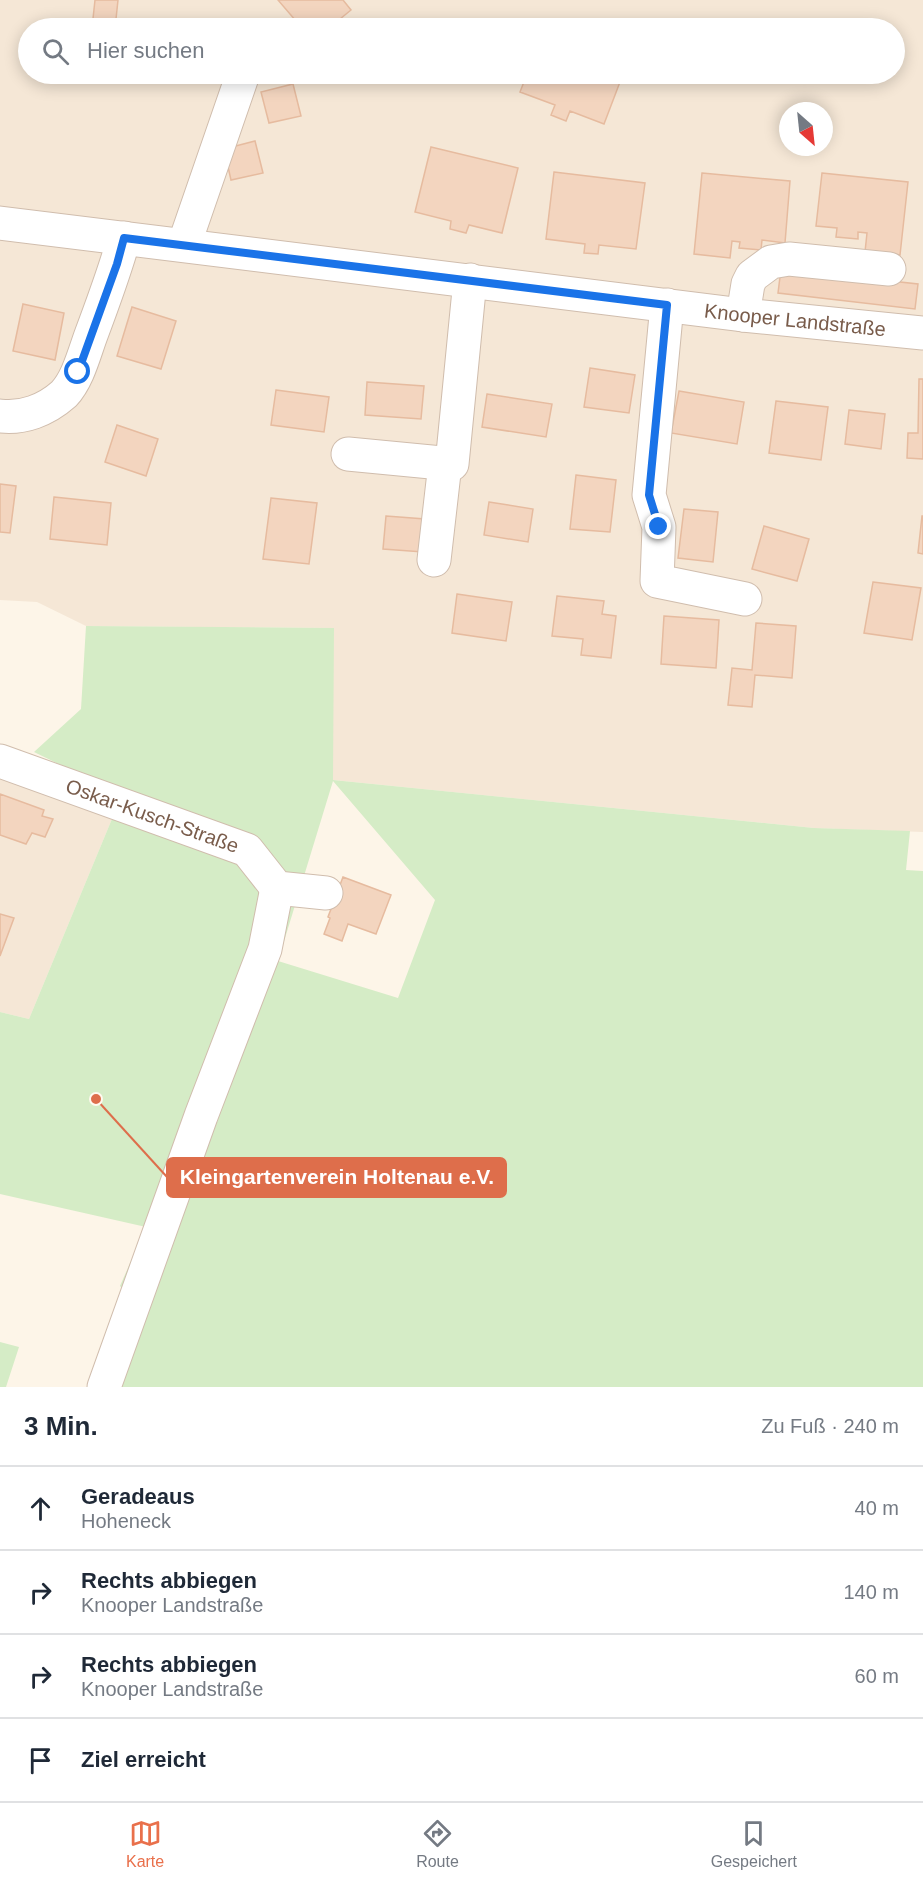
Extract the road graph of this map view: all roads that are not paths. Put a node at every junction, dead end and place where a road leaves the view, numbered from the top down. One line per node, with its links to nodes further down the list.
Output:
1 (240, 84): 4 (street)
2 (0, 224): 3 (street, Knooper Landstraße)
3 (124, 238): 4 (street, Knooper Landstraße); 10 (street)
4 (184, 245): 6 (street, Knooper Landstraße)
5 (889, 269): 8 (street)
6 (470, 280): 7 (street, Knooper Landstraße); 12 (street)
7 (667, 305): 8 (street, Knooper Landstraße); 14 (street)
8 (743, 315): 9 (street, Knooper Landstraße)
9 (923, 333)
10 (0, 416)
11 (348, 454): 12 (street)
12 (445, 464): 13 (street)
13 (434, 560)
14 (745, 599)
15 (0, 760): 16 (street, Oskar-Kusch-Straße)
16 (277, 888): 17 (street); 18 (street)
17 (326, 893)
18 (104, 1387)

